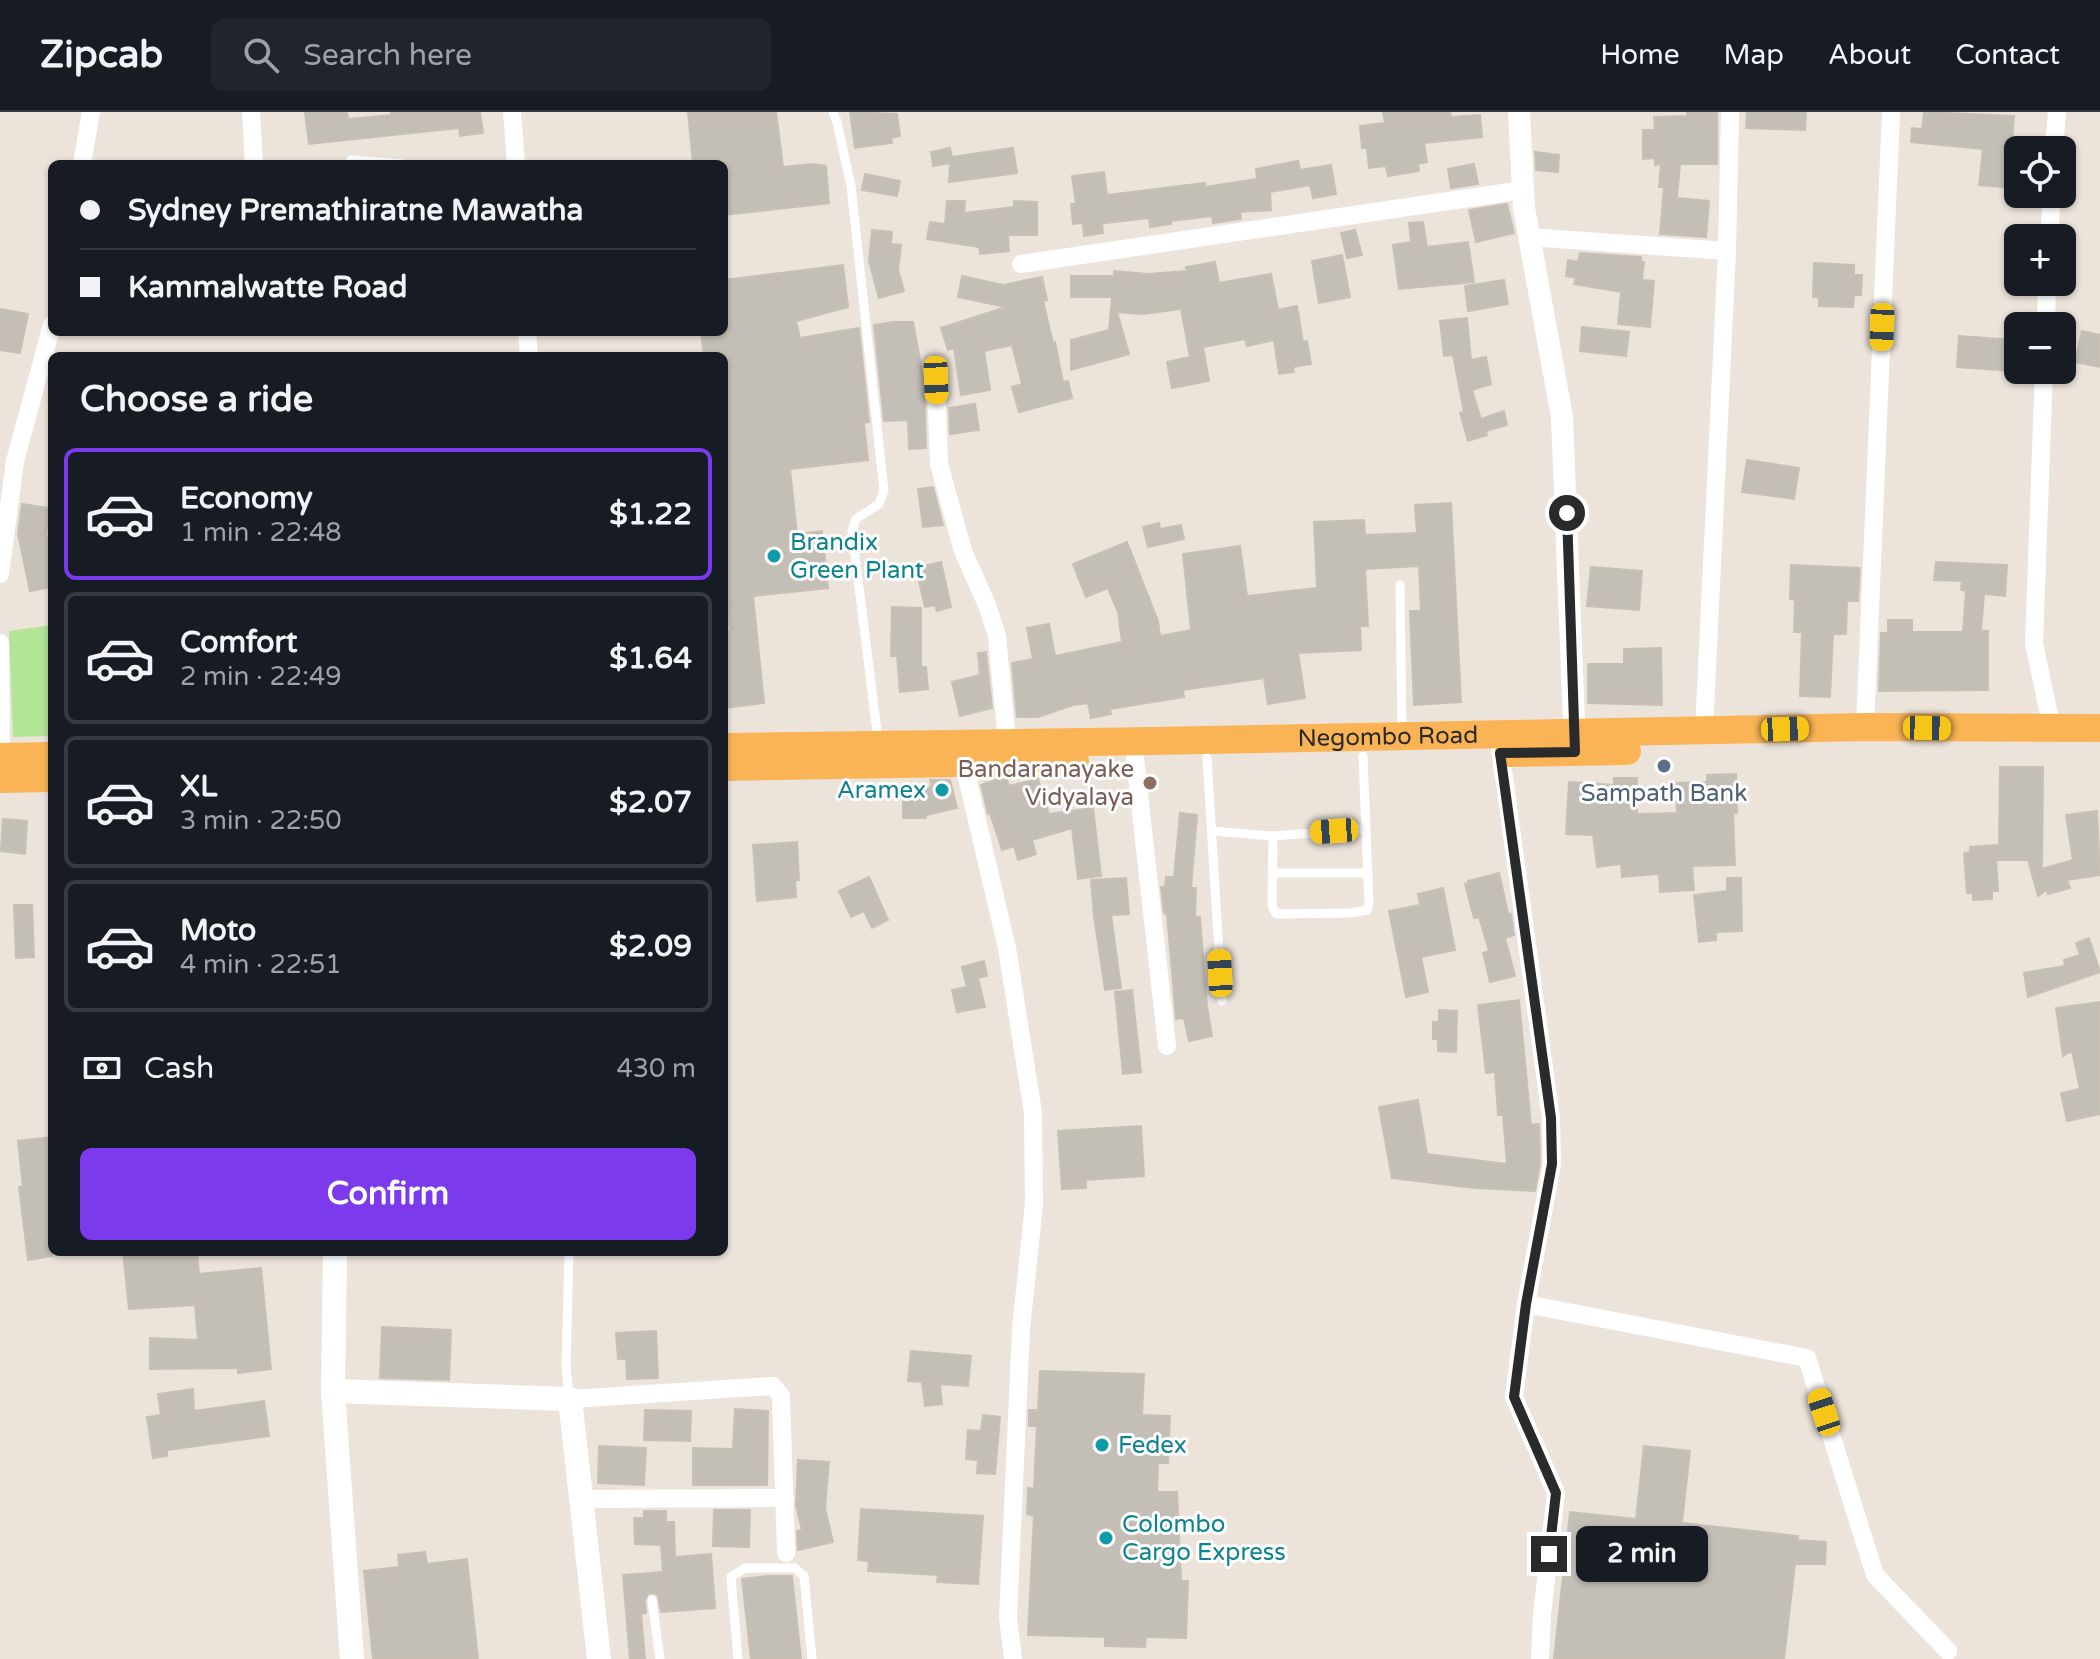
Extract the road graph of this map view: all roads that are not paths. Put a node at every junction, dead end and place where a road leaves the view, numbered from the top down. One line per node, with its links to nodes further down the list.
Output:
1 (91, 112): 10 (street)
2 (251, 112): 11 (street)
3 (512, 112): 12 (street)
4 (833, 112): 30 (lane)
5 (1519, 112): 13 (street)
6 (1730, 112): 15 (street)
7 (1891, 112): 23 (street)
8 (2057, 112): 9 (street)
9 (2055, 136)
10 (83, 160)
11 (254, 160)
12 (516, 160)
13 (1523, 190): 14 (street); 16 (street)
14 (1529, 237): 15 (street); 29 (street)
15 (1727, 251): 26 (street)
16 (1021, 264)
17 (49, 336): 20 (street)
18 (936, 380): 28 (street)
19 (2043, 384): 25 (street)
20 (0, 574)
21 (1400, 585): 27 (lane)
22 (0, 643): 37 (street)
23 (1865, 727): 25 (highway, Negombo Road); 26 (highway, Negombo Road)
24 (2100, 728): 25 (highway, Negombo Road)
25 (2052, 729)
26 (1704, 731): 29 (highway, Negombo Road)
27 (1402, 736): 28 (highway, Negombo Road); 31 (highway, Negombo Road)
28 (1007, 742): 34 (highway, Negombo Road)
29 (1575, 742): 31 (highway, Negombo Road); 32 (highway, Negombo Road)
30 (878, 744): 33 (highway, Negombo Road); 34 (highway, Negombo Road)
31 (1499, 744): 36 (highway, Negombo Road); 52 (street)
32 (2100, 744)
33 (728, 747)
34 (961, 752): 39 (highway, Negombo Road); 40 (highway, Negombo Road); 65 (street)
35 (48, 756): 37 (highway)
36 (1363, 756): 38 (highway, Negombo Road); 43 (lane)
37 (0, 757)
38 (1207, 758): 39 (highway, Negombo Road); 44 (lane)
39 (1135, 759): 49 (street)
40 (728, 767)
41 (48, 778): 42 (highway)
42 (0, 779)
43 (1365, 829): 45 (lane); 47 (lane)
44 (1212, 831): 45 (lane); 48 (lane)
45 (1273, 836): 46 (lane)
46 (1272, 873): 47 (lane); 47 (lane)
47 (1368, 873)
48 (1222, 1001)
49 (1167, 1046)
50 (335, 1256): 53 (main road)
51 (569, 1256): 54 (lane)
52 (1526, 1304): 59 (street); 66 (street)
53 (333, 1391): 54 (main road); 60 (main road)
54 (570, 1399): 55 (street); 56 (main road)
55 (785, 1498): 56 (street); 57 (street)
56 (581, 1499): 61 (main road)
57 (786, 1553)
58 (652, 1600): 62 (lane)
59 (1948, 1651)
60 (352, 1659)
61 (599, 1659)
62 (660, 1659)
63 (738, 1659): 64 (lane)
64 (812, 1659)
65 (1013, 1659)
66 (1540, 1659)

